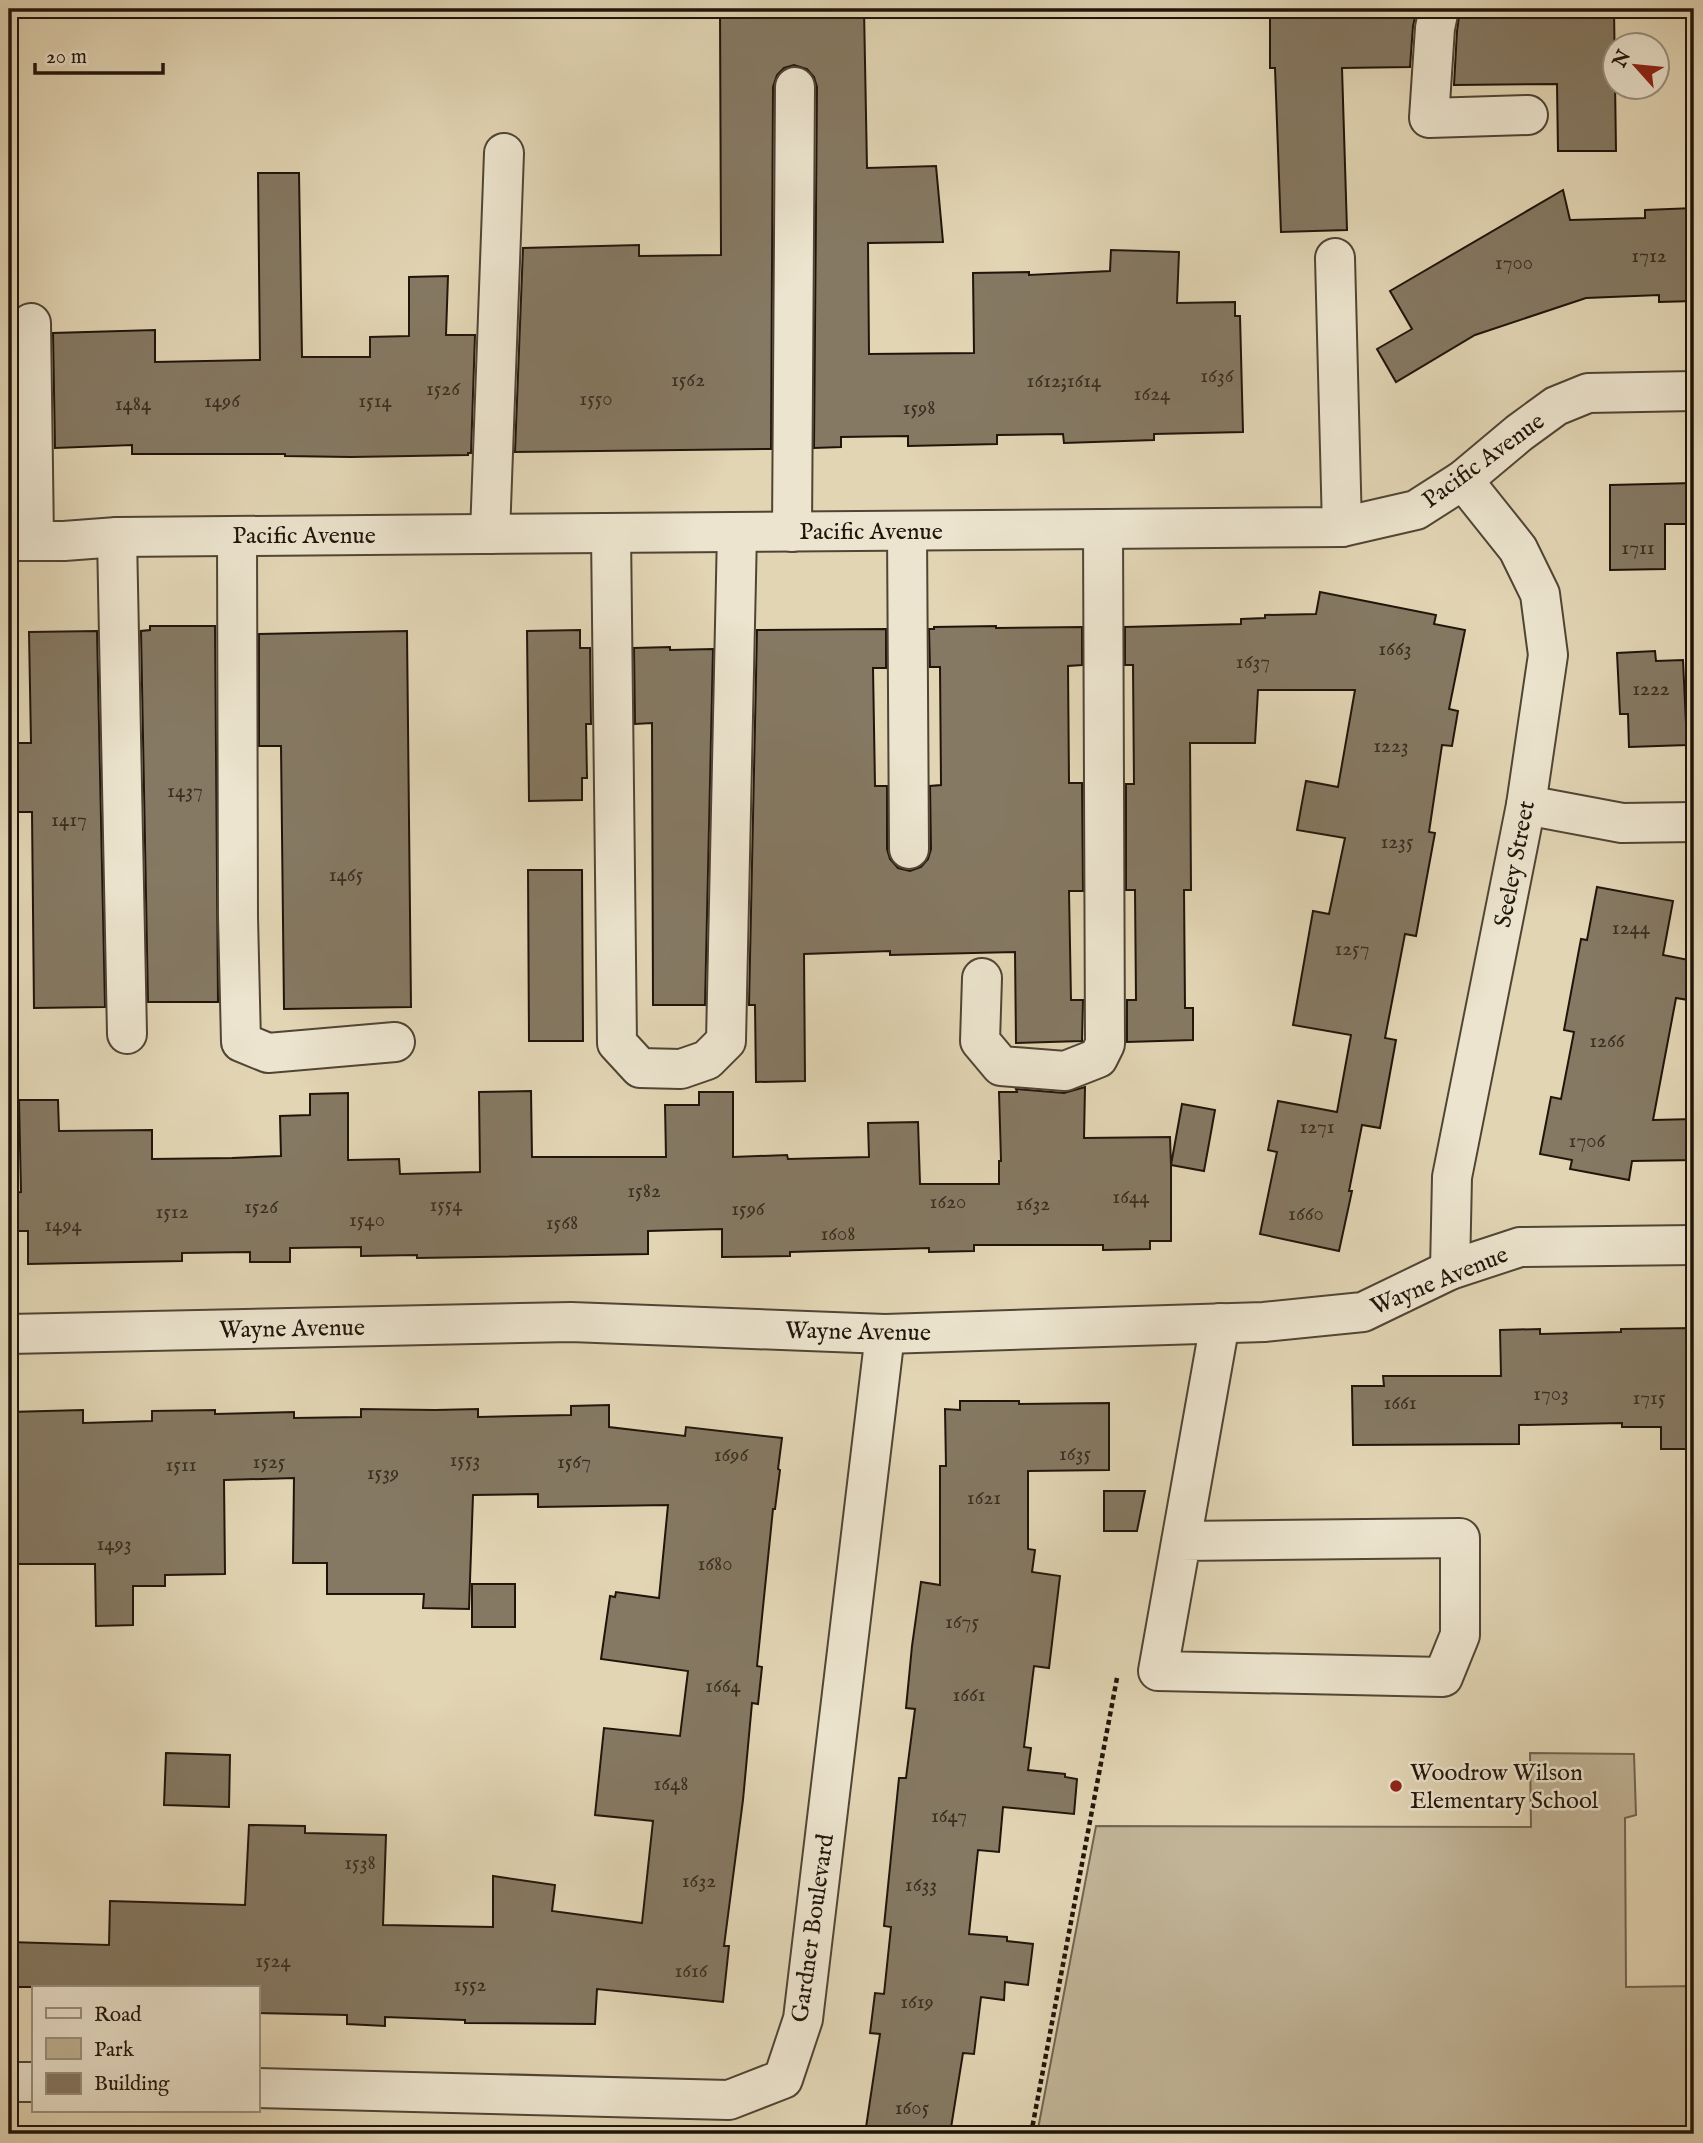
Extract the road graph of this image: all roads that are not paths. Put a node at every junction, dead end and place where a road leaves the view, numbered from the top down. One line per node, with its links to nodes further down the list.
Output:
1 (1439, 9): 3 (street)
2 (795, 87): 13 (street)
3 (1528, 115)
4 (505, 153): 15 (street)
5 (1335, 258): 9 (street)
6 (31, 323): 18 (street)
7 (1694, 391): 8 (street, Pacific Avenue)
8 (1463, 480): 9 (street, Pacific Avenue); 19 (street, Seeley Street)
9 (1342, 527): 10 (street, Pacific Avenue)
10 (1102, 529): 11 (street, Pacific Avenue); 22 (street)
11 (906, 531): 13 (street, Pacific Avenue); 21 (street)
12 (737, 532): 13 (street, Pacific Avenue); 14 (street, Pacific Avenue); 14 (street)
13 (792, 532)
14 (611, 533): 15 (street, Pacific Avenue)
15 (491, 534): 16 (street, Pacific Avenue)
16 (237, 536): 17 (street, Pacific Avenue); 24 (street)
17 (117, 537): 18 (street, Pacific Avenue); 23 (street)
18 (22, 541)
19 (1526, 805): 20 (street); 26 (street, Seeley Street)
20 (1694, 822)
21 (909, 849)
22 (982, 978)
23 (127, 1034)
24 (395, 1042)
25 (1694, 1245): 26 (street, Wayne Avenue)
26 (1450, 1270): 27 (street, Wayne Avenue)
27 (1220, 1323): 29 (street, Wayne Avenue); 30 (street)
28 (9, 1334): 29 (street, Wayne Avenue)
29 (885, 1334): 33 (street, Gardner Boulevard)
30 (1181, 1541): 30 (street)
31 (9, 2082): 32 (street)
32 (32, 2082)
33 (259, 2088)

